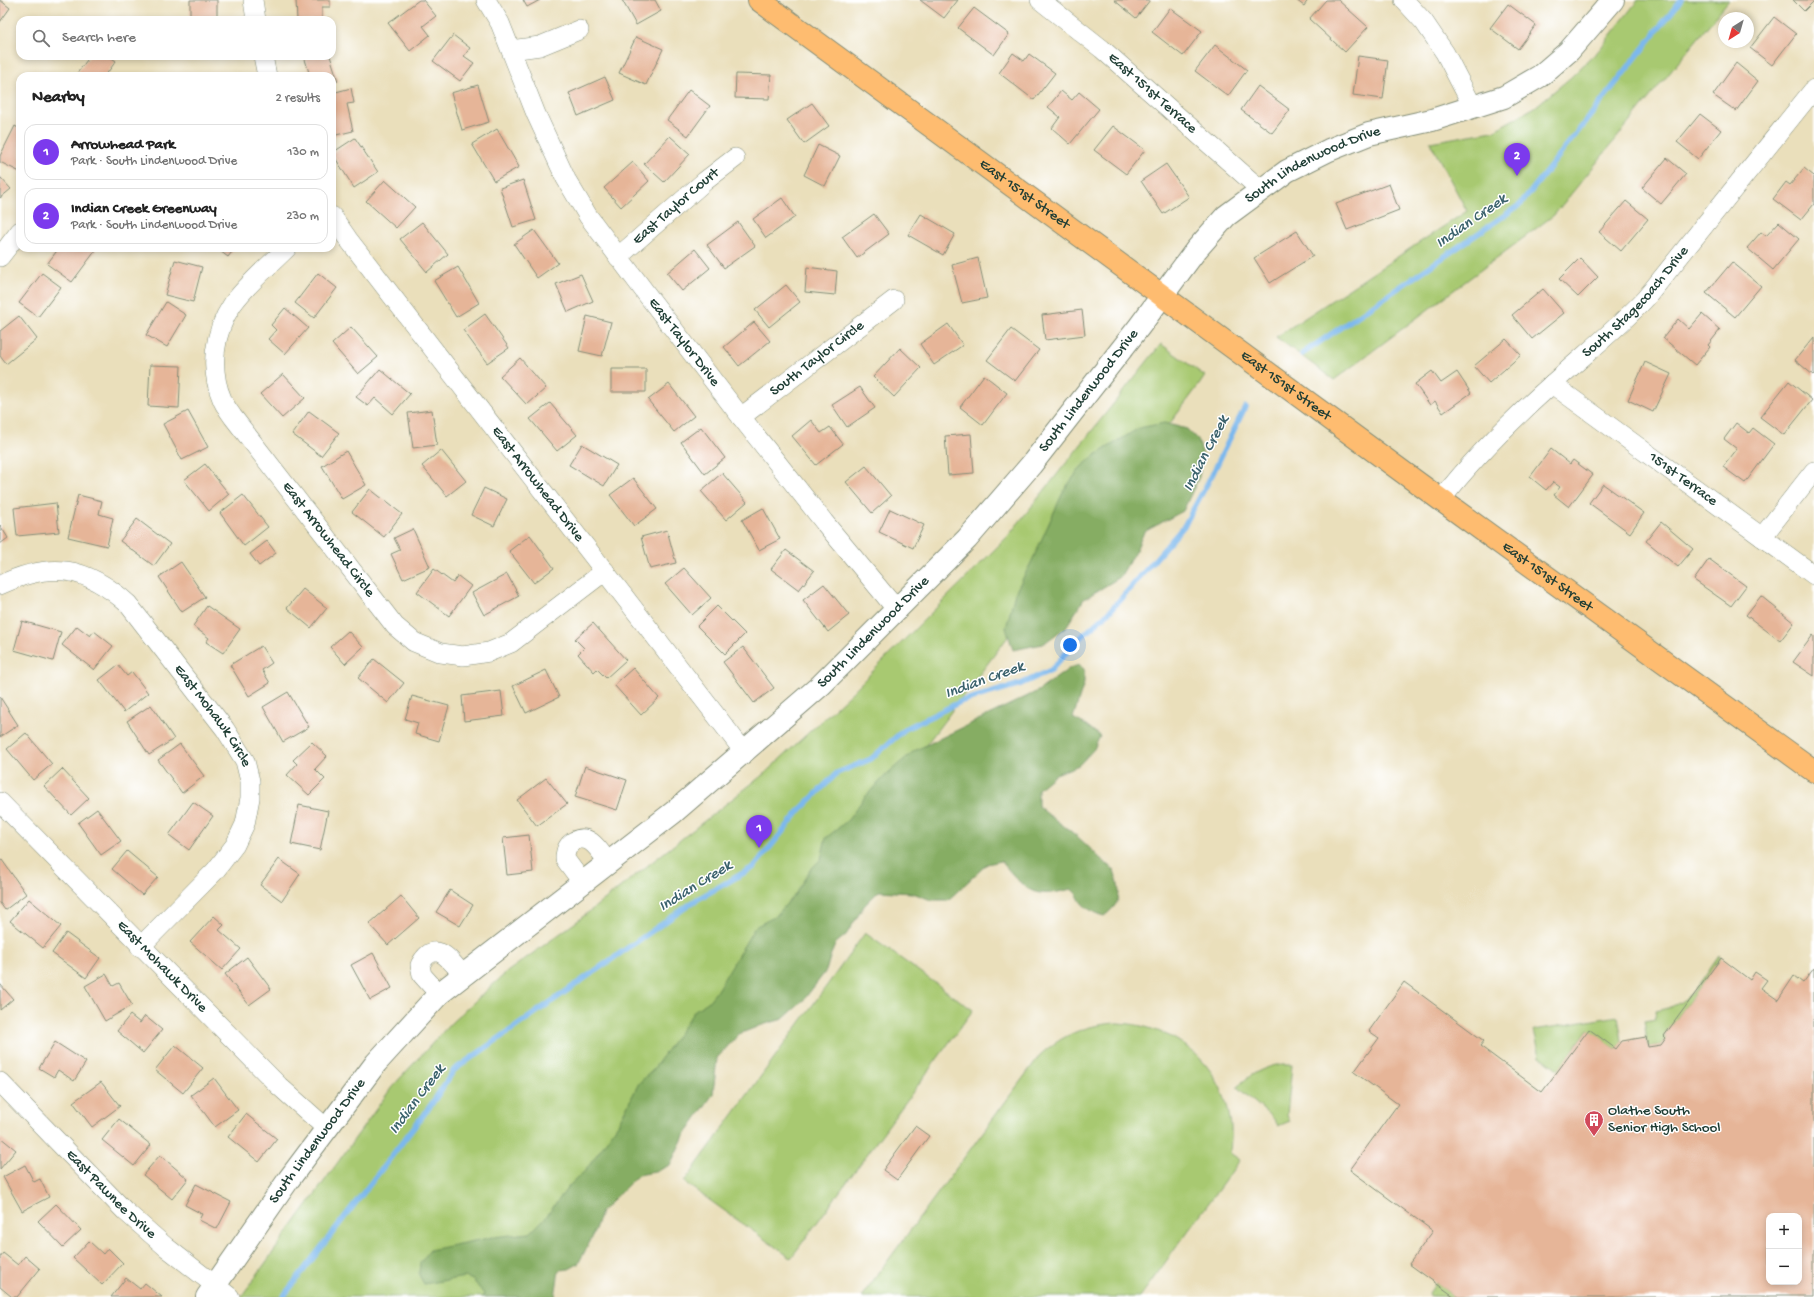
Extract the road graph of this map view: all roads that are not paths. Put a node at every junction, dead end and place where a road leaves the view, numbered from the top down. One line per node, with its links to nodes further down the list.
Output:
1 (253, 0): 7 (street)
2 (486, 0): 9 (street, East Taylor Drive)
3 (759, 0): 21 (main road, East 151st Street)
4 (1040, 0): 15 (street, East 151st Terrace)
5 (1404, 0): 13 (street)
6 (1613, 0): 13 (street, South Lindenwood Drive)
7 (255, 16)
8 (579, 30): 9 (street)
9 (511, 50): 20 (street, East Taylor Drive)
10 (263, 60): 11 (street)
11 (262, 72)
12 (1814, 89): 23 (street, South Stagecoach Drive)
13 (1473, 108): 15 (street, South Lindenwood Drive)
14 (735, 158): 20 (street, East Taylor Court)
15 (1261, 190): 21 (street, South Lindenwood Drive)
16 (336, 222): 28 (street, East Arrowhead Drive)
17 (16, 236): 19 (street)
18 (284, 252): 28 (street, East Arrowhead Circle)
19 (0, 257)
20 (618, 257): 24 (street, East Taylor Drive)
21 (1162, 295): 26 (main road, East 151st Street); 31 (street, South Lindenwood Drive)
22 (894, 300): 24 (street, South Taylor Circle)
23 (1552, 384): 26 (street, South Stagecoach Drive); 27 (street, 151st Terrace)
24 (741, 417): 31 (street, East Taylor Drive)
25 (1814, 471): 27 (street)
26 (1441, 500): 33 (main road, East 151st Street)
27 (1762, 537): 29 (street, 151st Terrace)
28 (605, 571): 32 (street, East Arrowhead Drive)
29 (1814, 575)
30 (0, 585): 37 (street, East Mohawk Circle)
31 (897, 610): 32 (street, South Lindenwood Drive)
32 (745, 753): 35 (street, South Lindenwood Drive)
33 (1814, 771)
34 (0, 802): 37 (street, East Mohawk Drive)
35 (608, 862): 36 (street, South Lindenwood Drive); 36 (street)
36 (582, 882): 38 (street, South Lindenwood Drive)
37 (140, 947): 41 (street, East Mohawk Drive)
38 (463, 975): 39 (street, South Lindenwood Drive); 39 (street)
39 (439, 994): 41 (street, South Lindenwood Drive)
40 (0, 1082): 42 (street, East Pawnee Drive)
41 (326, 1128): 42 (street, South Lindenwood Drive)
42 (218, 1293)

